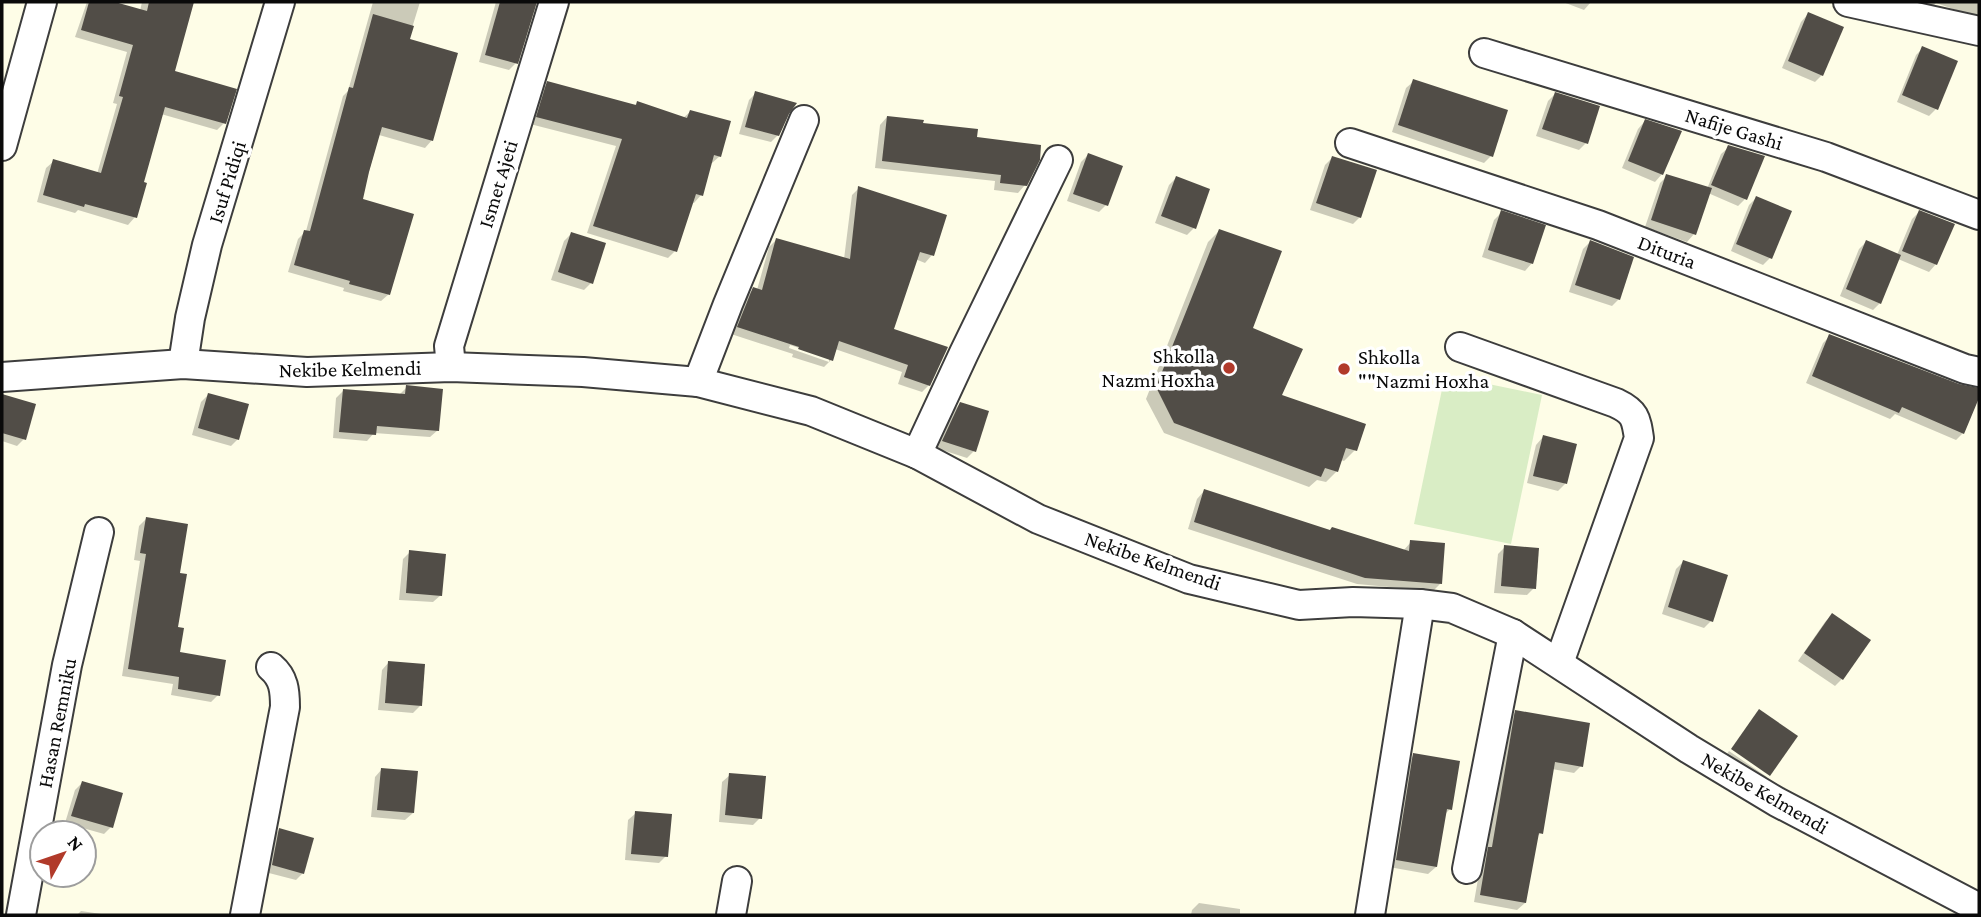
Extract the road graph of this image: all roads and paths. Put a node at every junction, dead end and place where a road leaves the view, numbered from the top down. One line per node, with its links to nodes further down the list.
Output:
1 (43, 2): 9 (street)
2 (280, 2): 13 (street, Isuf Pidiqi)
3 (554, 2): 14 (street, Ismet Ajeti)
4 (1848, 2): 5 (street)
5 (1979, 32)
6 (1484, 53): 11 (street, Nafije Gashi)
7 (804, 120): 17 (street)
8 (1350, 143): 15 (street, Dituria)
9 (2, 146)
10 (1058, 160): 18 (street)
11 (1979, 215)
12 (1460, 346): 22 (street)
13 (183, 364): 14 (street, Nekibe Kelmendi); 16 (street, Nekibe Kelmendi)
14 (451, 367): 17 (street, Nekibe Kelmendi)
15 (1979, 372)
16 (2, 377)
17 (698, 382): 18 (street, Nekibe Kelmendi)
18 (917, 454): 20 (street, Nekibe Kelmendi)
19 (99, 532): 27 (street, Hasan Remniku)
20 (1420, 604): 21 (street, Nekibe Kelmendi); 30 (street)
21 (1513, 634): 22 (street, Nekibe Kelmendi); 24 (street)
22 (1559, 663): 26 (street, Nekibe Kelmendi)
23 (271, 667): 28 (street)
24 (1467, 869)
25 (737, 881): 29 (street)
26 (1979, 908)
27 (21, 915)
28 (245, 915)
29 (731, 915)
30 (1370, 915)

